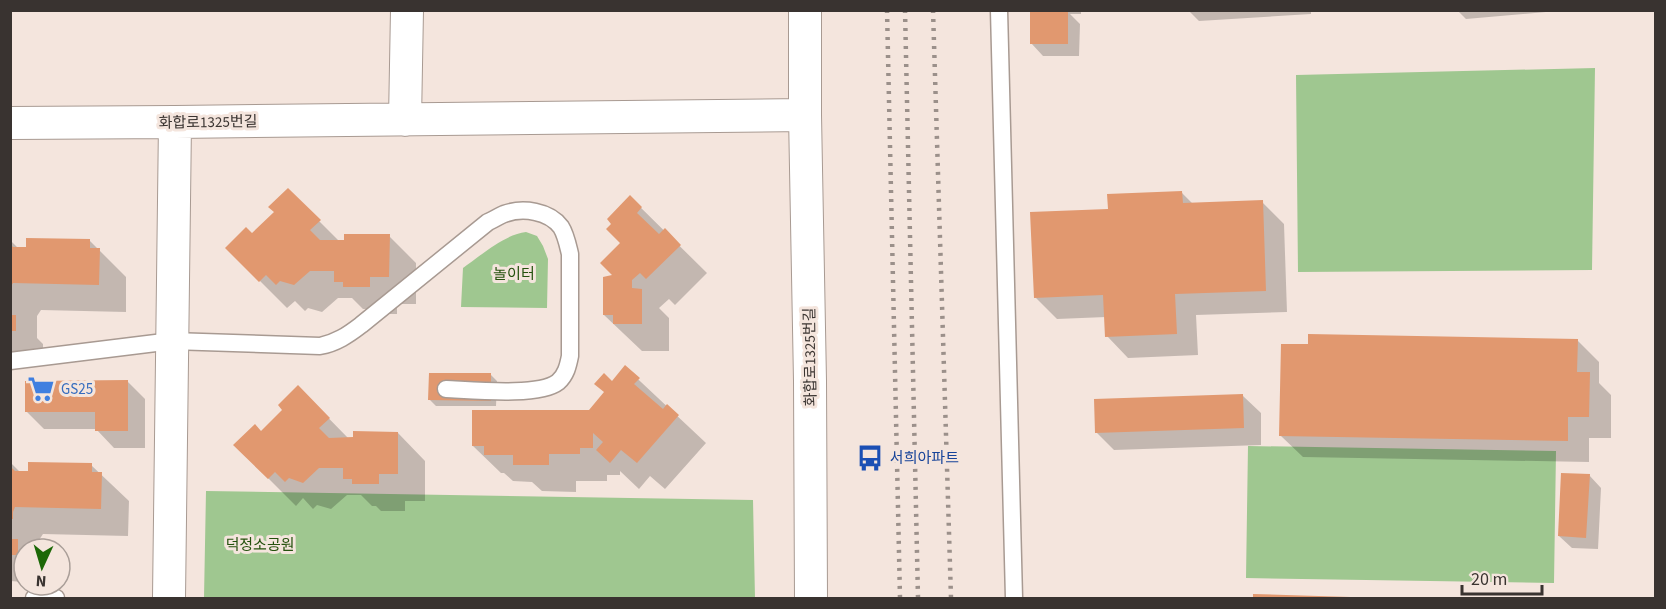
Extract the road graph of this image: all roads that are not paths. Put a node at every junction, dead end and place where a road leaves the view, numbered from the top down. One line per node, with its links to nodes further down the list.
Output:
1 (407, 10): 5 (street)
2 (805, 10): 4 (street, 화합로1325번길)
3 (999, 10): 15 (lane)
4 (804, 115): 5 (street, 화합로1325번길); 14 (street, 화합로1325번길)
5 (405, 120): 6 (street, 화합로1325번길)
6 (175, 122): 7 (street, 화합로1325번길); 8 (street)
7 (10, 123)
8 (172, 341): 9 (lane); 10 (lane); 13 (street)
9 (10, 361)
10 (446, 389)
11 (34, 598): 12 (lane)
12 (56, 598)
13 (169, 598)
14 (812, 598)
15 (1014, 598)

